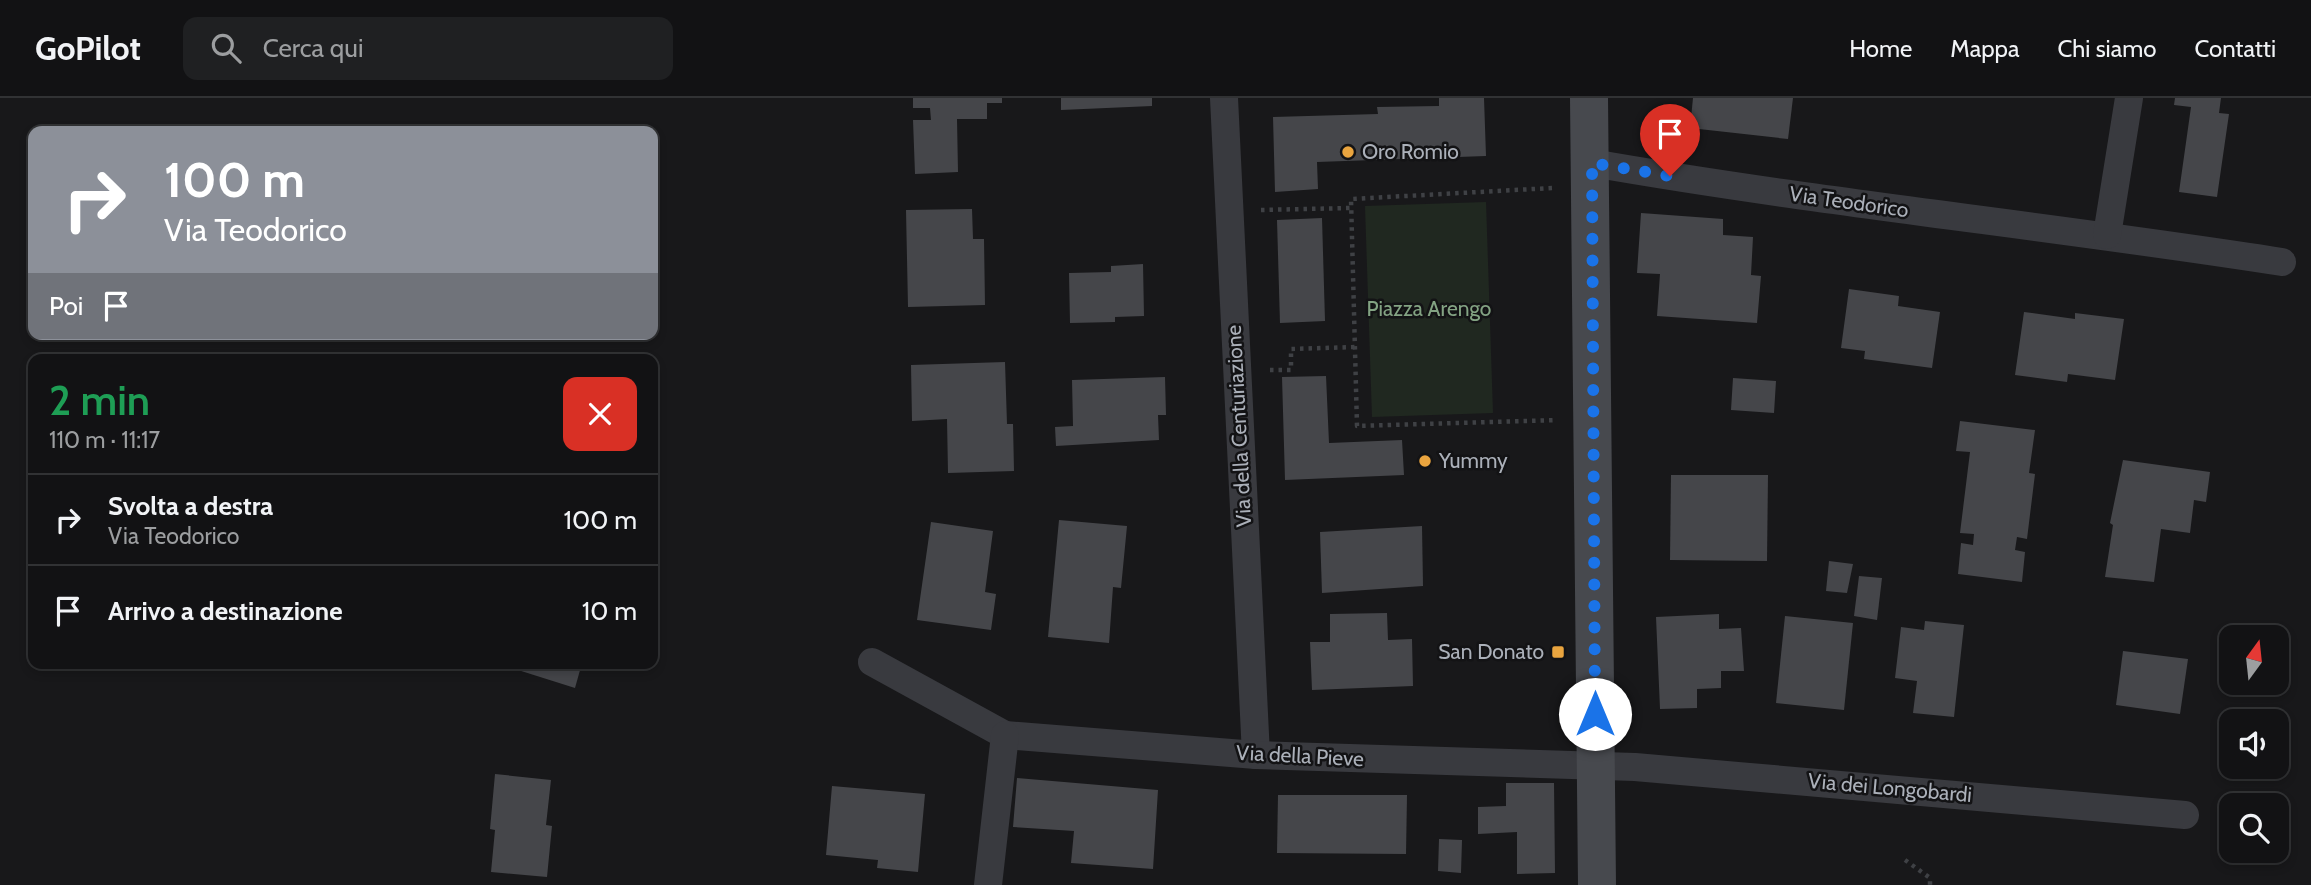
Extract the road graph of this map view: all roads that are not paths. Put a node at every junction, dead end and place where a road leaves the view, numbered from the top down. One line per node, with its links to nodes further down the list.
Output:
1 (1224, 98): 9 (street, Via della Centuriazione)
2 (1589, 98): 4 (street)
3 (2129, 98): 5 (street)
4 (1592, 163): 5 (street, Via Teodorico); 10 (street)
5 (2107, 235): 6 (street, Via Teodorico)
6 (2282, 262)
7 (872, 662): 8 (street, Via della Pieve)
8 (1005, 735): 9 (street, Via della Pieve); 12 (street)
9 (1256, 755): 10 (street, Via della Pieve)
10 (1595, 768): 11 (street, Via dei Longobardi); 13 (street)
11 (2185, 815)
12 (988, 885)
13 (1597, 885)

